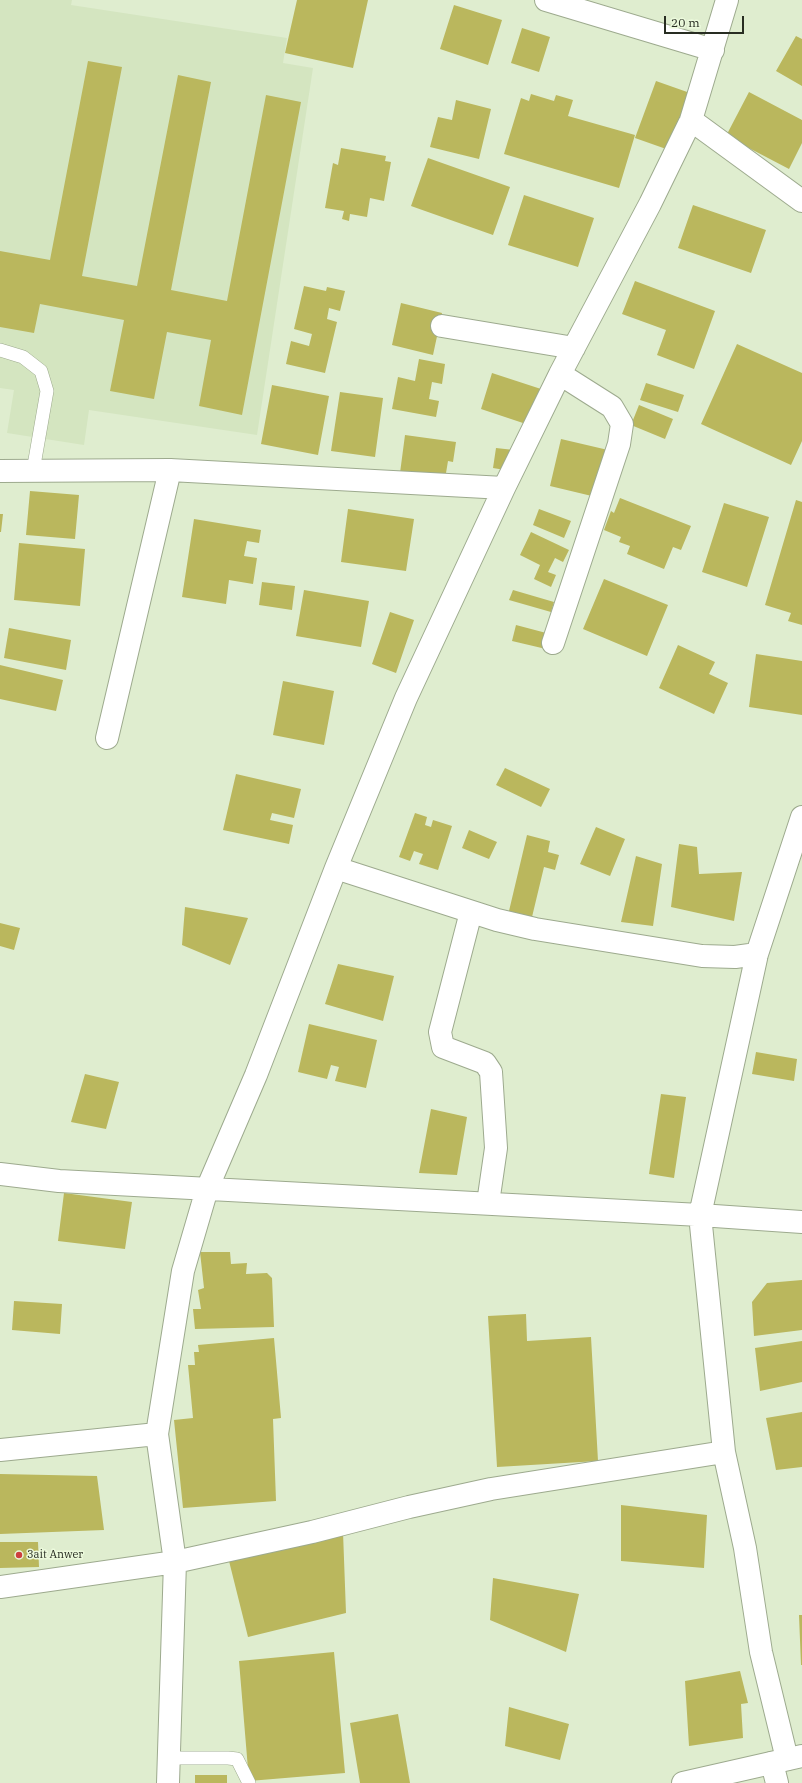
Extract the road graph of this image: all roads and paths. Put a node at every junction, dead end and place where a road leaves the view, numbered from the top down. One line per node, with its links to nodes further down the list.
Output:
1 (546, 0): 3 (street)
2 (727, 0): 3 (street)
3 (713, 50): 4 (street)
4 (691, 120): 5 (street); 7 (street)
5 (802, 201)
6 (442, 326): 7 (street)
7 (574, 348): 9 (street)
8 (0, 350): 12 (lane)
9 (560, 374): 13 (street); 14 (street)
10 (170, 470): 12 (street); 13 (street); 15 (street)
11 (0, 471): 12 (street)
12 (33, 471)
13 (504, 488): 18 (street)
14 (553, 643)
15 (107, 738)
16 (802, 817): 17 (street)
17 (797, 848): 20 (street)
18 (336, 868): 19 (street); 22 (street)
19 (471, 912): 20 (street); 23 (street)
20 (757, 954): 24 (street)
21 (0, 1174): 22 (street)
22 (207, 1189): 23 (street); 26 (street)
23 (488, 1203): 24 (street)
24 (700, 1215): 25 (street); 28 (street)
25 (802, 1222)
26 (157, 1434): 27 (street); 29 (street)
27 (0, 1450)
28 (724, 1452): 29 (street); 32 (street)
29 (175, 1562): 30 (street); 31 (street)
30 (0, 1586)
31 (168, 1758): 33 (street); 34 (lane)
32 (784, 1766): 35 (street)
33 (168, 1783)
34 (249, 1783)
35 (683, 1783)

